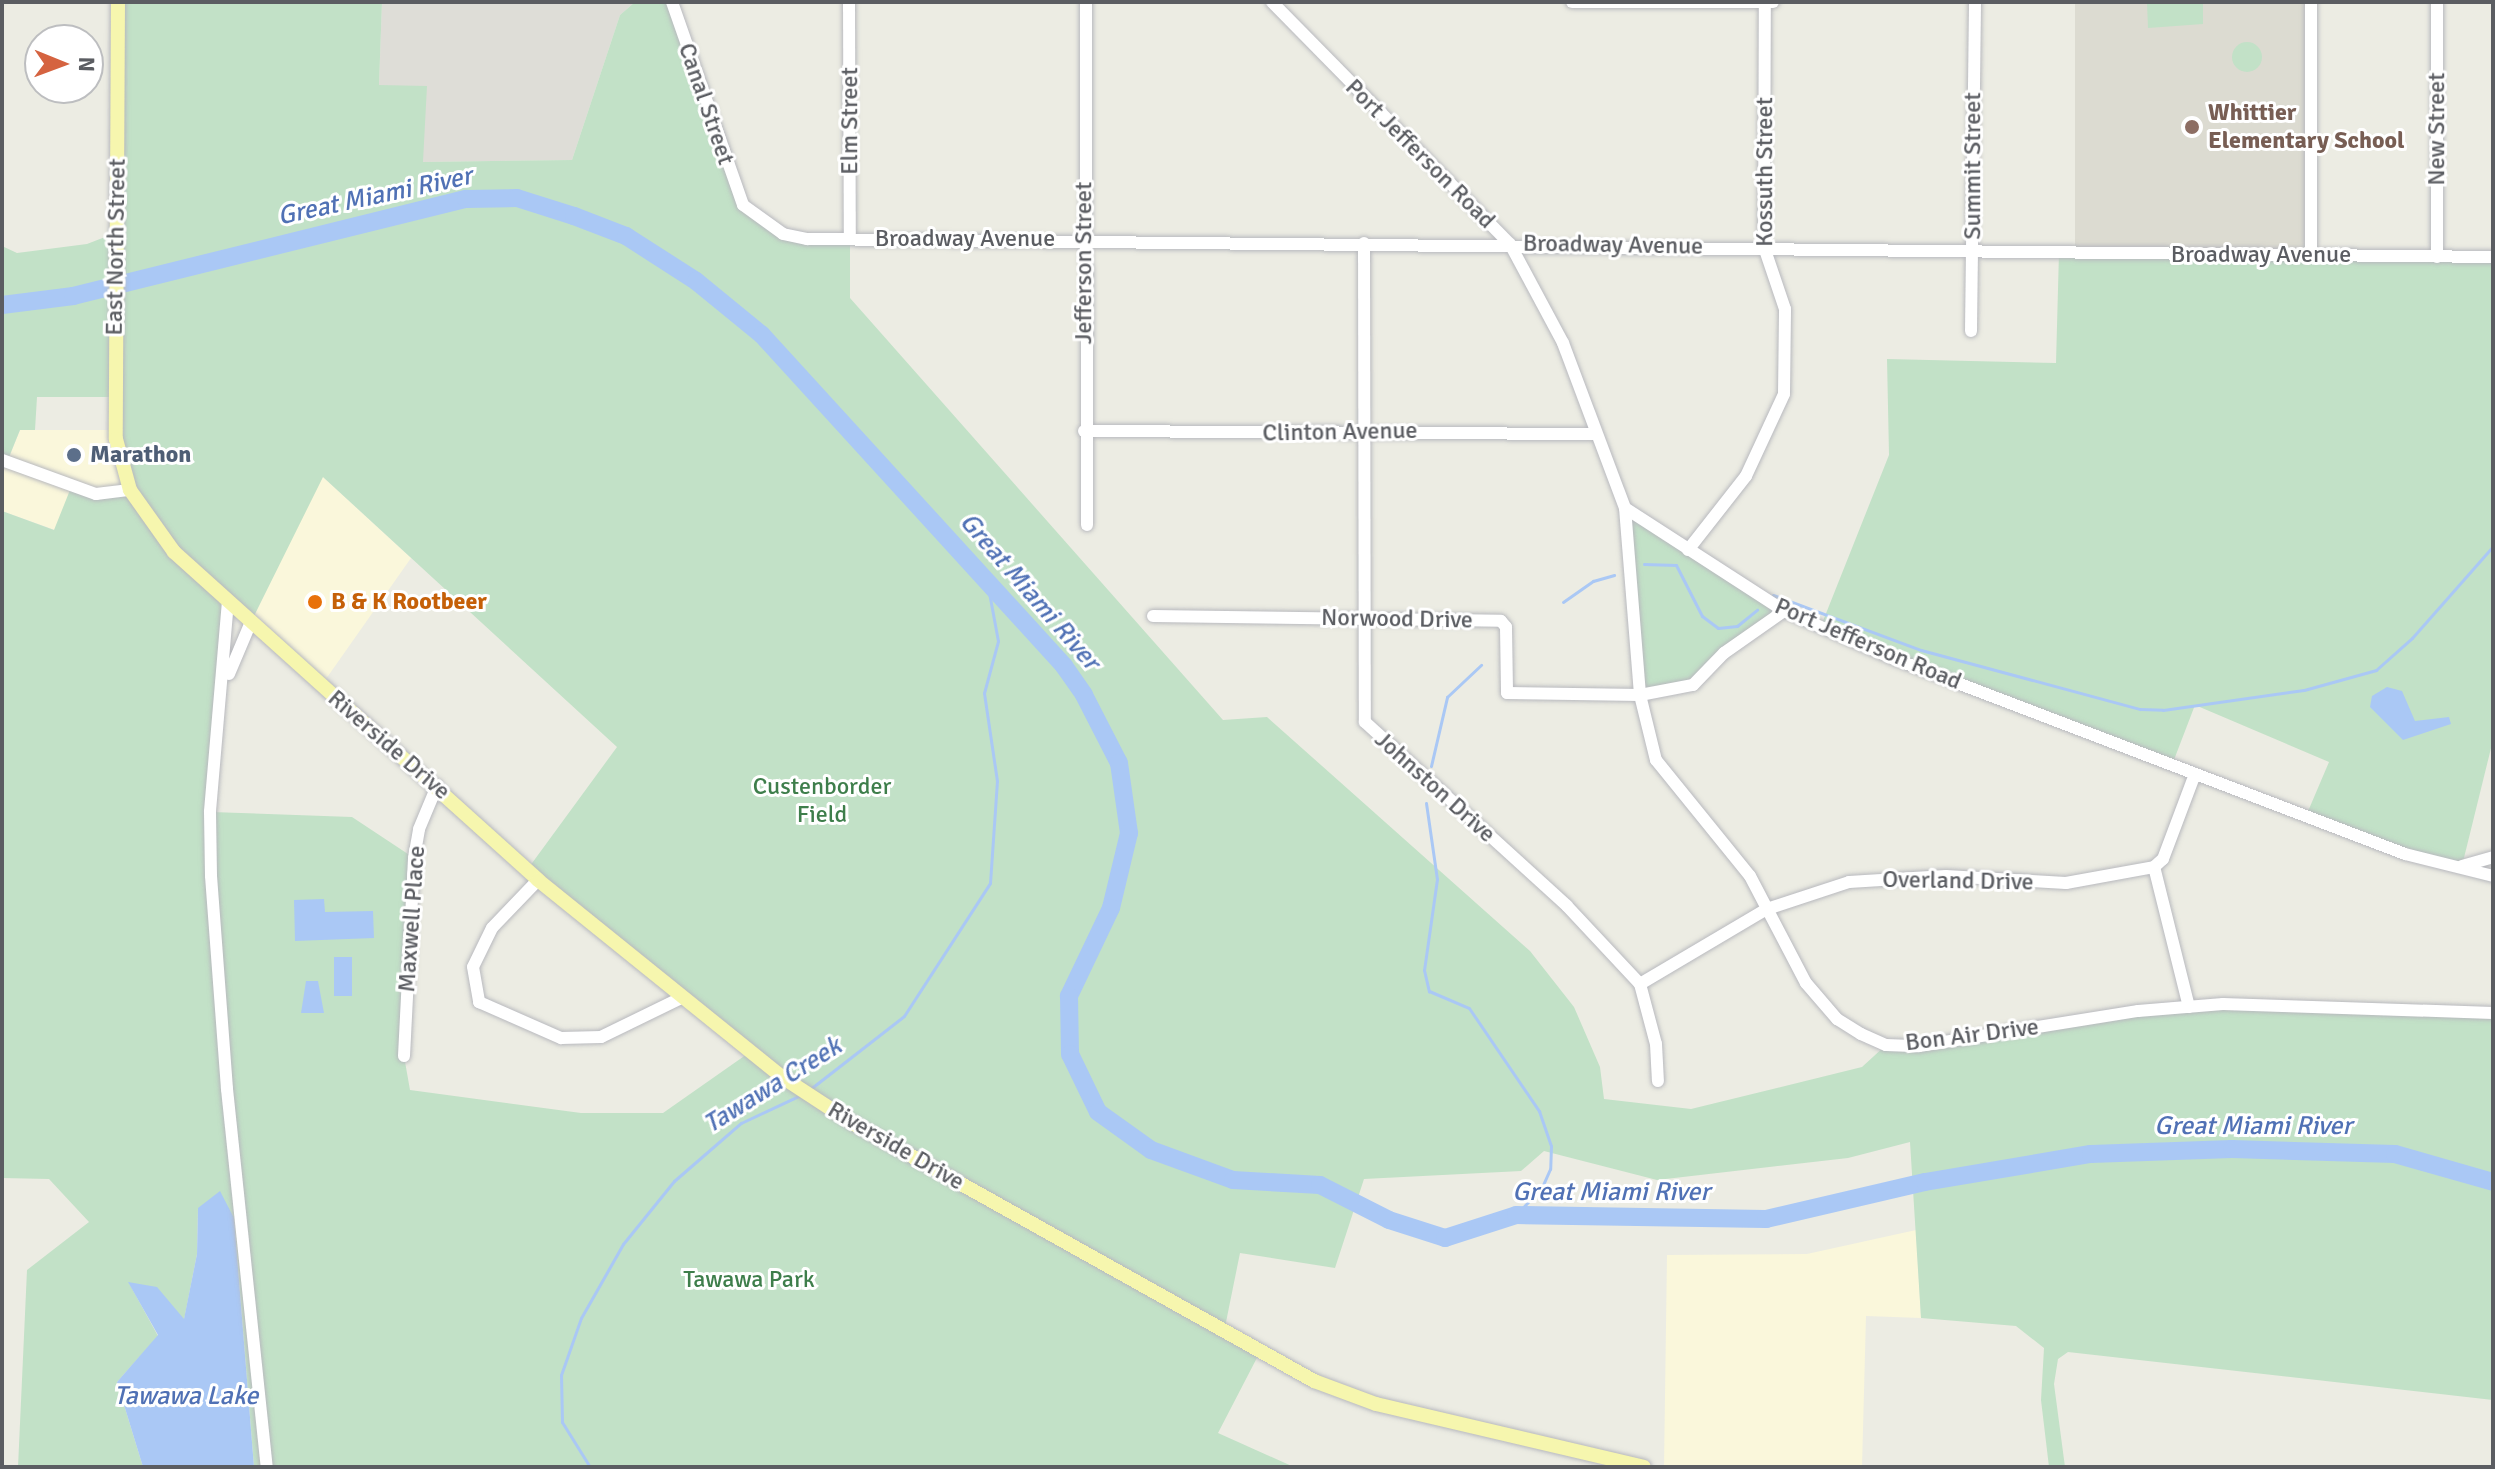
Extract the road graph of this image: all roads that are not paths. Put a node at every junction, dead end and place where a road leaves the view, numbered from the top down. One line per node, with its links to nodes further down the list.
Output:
1 (118, 2): 26 (main road, East North Street)
2 (672, 2): 11 (street, Canal Street)
3 (849, 2): 12 (street, Elm Street)
4 (1086, 2): 13 (street, Jefferson Street)
5 (1272, 2): 15 (street, Port Jefferson Road)
6 (1572, 2): 7 (street)
7 (1768, 2): 16 (street, Kossuth Street)
8 (1975, 2): 17 (street, Summit Street)
9 (2311, 2): 18 (street)
10 (2437, 2): 19 (street, New Street)
11 (743, 205): 12 (street, Broadway Avenue)
12 (850, 239): 13 (street, Broadway Avenue)
13 (1083, 239): 14 (street, Broadway Avenue); 22 (street, Jefferson Street)
14 (1364, 243): 15 (street, Broadway Avenue); 23 (street, Johnston Drive)
15 (1510, 244): 16 (street, Broadway Avenue); 24 (street, Port Jefferson Road)
16 (1764, 247): 17 (street, Broadway Avenue); 29 (street, Kossuth Street)
17 (1973, 251): 18 (street, Broadway Avenue); 21 (street, Summit Street)
18 (2311, 255): 19 (street, Broadway Avenue)
19 (2437, 257): 20 (street, Broadway Avenue)
20 (2493, 257)
21 (1971, 331)
22 (1084, 431): 23 (street, Clinton Avenue); 28 (street, Jefferson Street)
23 (1366, 431): 24 (street, Clinton Avenue); 33 (street, Johnston Drive)
24 (1596, 434): 27 (street, Port Jefferson Road)
25 (2, 460): 26 (street)
26 (130, 490): 30 (main road, Riverside Drive)
27 (1625, 508): 29 (street, Port Jefferson Road); 36 (street, Bon Air Drive)
28 (1087, 525)
29 (1688, 550): 31 (street, Port Jefferson Road)
30 (228, 601): 34 (main road, Riverside Drive); 35 (street)
31 (1784, 611): 36 (street, Norwood Drive); 37 (street, Port Jefferson Road)
32 (1153, 616): 33 (street, Norwood Drive)
33 (1365, 618): 36 (street, Norwood Drive); 45 (street, Johnston Drive)
34 (251, 622): 35 (street); 38 (main road, Riverside Drive)
35 (224, 684): 51 (street)
36 (1640, 695): 44 (street, Bon Air Drive)
37 (2195, 774): 40 (street, Port Jefferson Road); 41 (street)
38 (437, 786): 43 (main road, Riverside Drive); 49 (street, Maxwell Place)
39 (2493, 857): 40 (street)
40 (2462, 866): 42 (street, Port Jefferson Road)
41 (2154, 867): 44 (street, Overland Drive); 47 (street)
42 (2493, 876)
43 (538, 880): 46 (main road, Riverside Drive); 46 (street)
44 (1767, 909): 45 (street, Overland Drive); 47 (street, Bon Air Drive)
45 (1640, 984): 50 (street, Johnston Drive)
46 (681, 998): 52 (main road, Riverside Drive)
47 (2189, 1007): 48 (street, Bon Air Drive)
48 (2493, 1013)
49 (404, 1056)
50 (1658, 1081)
51 (267, 1467)
52 (1644, 1467)

